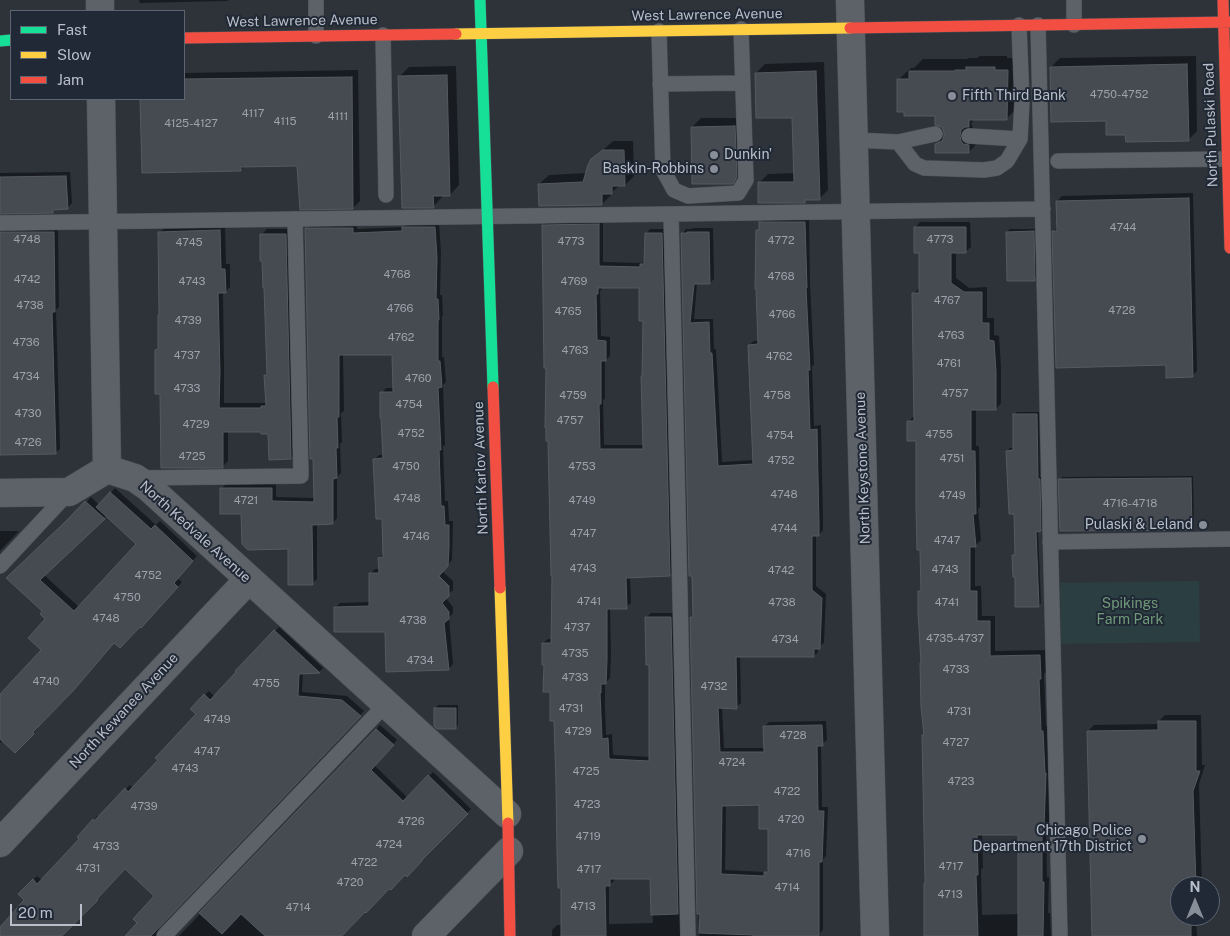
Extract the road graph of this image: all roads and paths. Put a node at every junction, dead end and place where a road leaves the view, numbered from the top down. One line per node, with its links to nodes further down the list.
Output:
1 (316, 0): 15 (lane)
2 (480, 0): 13 (main road, North Karlov Avenue)
3 (850, 0): 10 (street, North Keystone Avenue)
4 (1074, 0): 7 (lane)
5 (1223, 0): 6 (main road, North Pulaski Road)
6 (1227, 22): 7 (main road, West Lawrence Avenue); 25 (main road, North Pulaski Road)
7 (1074, 24): 9 (main road, West Lawrence Avenue)
8 (1019, 25): 9 (main road, West Lawrence Avenue); 10 (main road, West Lawrence Avenue); 22 (lane)
9 (1038, 25): 28 (lane)
10 (851, 28): 11 (main road, West Lawrence Avenue); 23 (street, North Keystone Avenue)
11 (742, 29): 12 (main road, West Lawrence Avenue); 17 (lane)
12 (659, 31): 13 (main road, West Lawrence Avenue); 18 (lane)
13 (481, 34): 14 (main road, West Lawrence Avenue); 32 (main road, North Karlov Avenue)
14 (383, 35): 15 (main road, West Lawrence Avenue); 27 (lane)
15 (316, 36): 16 (main road, West Lawrence Avenue)
16 (185, 38)
17 (743, 83): 18 (lane); 18 (lane)
18 (660, 84)
19 (101, 100): 34 (street)
20 (935, 134): 24 (lane)
21 (969, 136): 22 (lane)
22 (1020, 139): 24 (lane)
23 (854, 140): 24 (lane); 30 (street, North Keystone Avenue)
24 (898, 142)
25 (1227, 159): 26 (lane); 29 (main road, North Pulaski Road)
26 (1058, 161)
27 (386, 195)
28 (1043, 209): 30 (lane); 42 (lane)
29 (1229, 210): 36 (main road, North Pulaski Road)
30 (856, 211): 31 (lane); 53 (street, North Keystone Avenue)
31 (671, 214): 32 (lane); 52 (lane)
32 (487, 216): 33 (lane); 46 (main road, North Karlov Avenue)
33 (295, 219): 34 (lane); 38 (lane)
34 (103, 221): 35 (lane); 37 (street)
35 (0, 223)
36 (1230, 248)
37 (107, 469): 38 (street, North Kedvale Avenue); 39 (street)
38 (135, 478): 44 (street, North Kedvale Avenue)
39 (69, 492): 40 (street); 43 (lane)
40 (0, 493)
41 (1230, 539): 42 (lane)
42 (1050, 542): 54 (lane)
43 (0, 566)
44 (249, 579): 45 (street, North Kedvale Avenue); 47 (street, North Kewanee Avenue)
45 (386, 704): 46 (street, North Kedvale Avenue); 49 (lane)
46 (507, 814): 48 (main road, North Karlov Avenue)
47 (0, 843)
48 (508, 851): 50 (street); 51 (main road, North Karlov Avenue)
49 (164, 936)
50 (426, 936)
51 (510, 936)
52 (688, 936)
53 (875, 936)
54 (1060, 936)

